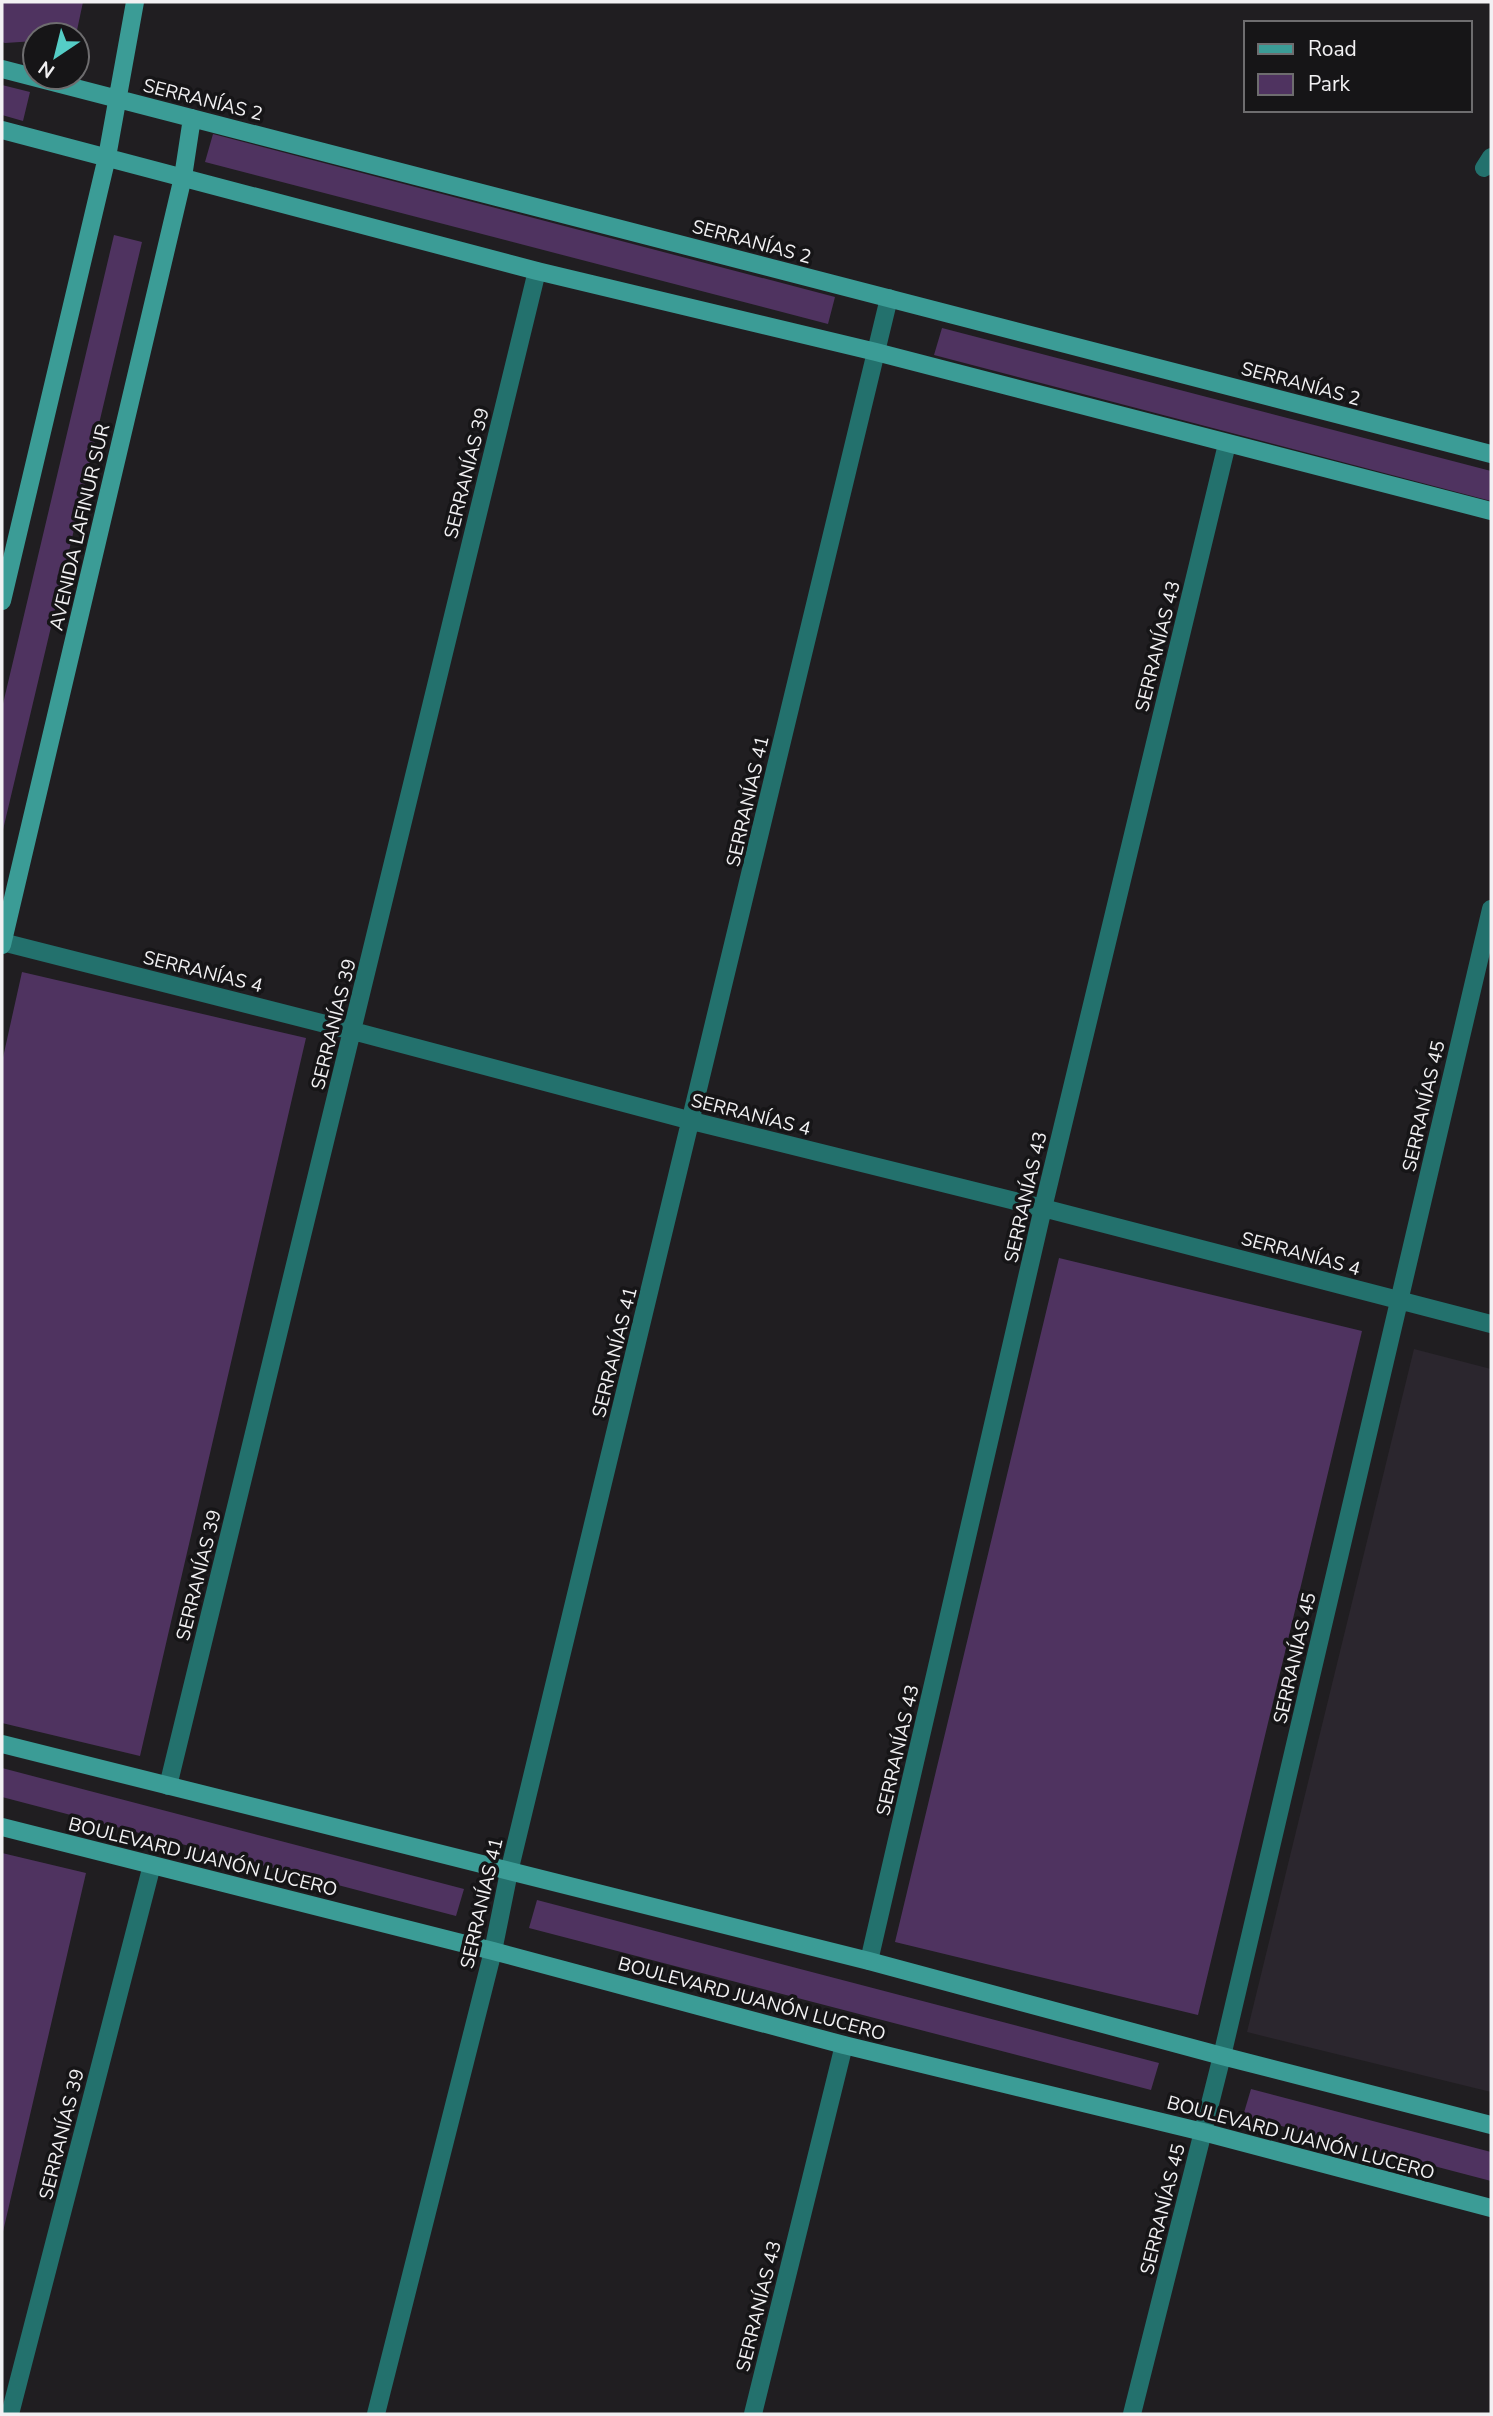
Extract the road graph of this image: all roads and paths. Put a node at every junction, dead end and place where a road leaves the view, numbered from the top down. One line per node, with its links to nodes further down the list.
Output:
1 (135, 2): 3 (street)
2 (2, 69): 3 (street, SERRANÍAS 2)
3 (117, 99): 4 (street, SERRANÍAS 2); 6 (street)
4 (192, 118): 7 (street, AVENIDA LAFINUR SUR); 9 (street, SERRANÍAS 2)
5 (2, 130): 6 (street)
6 (107, 157): 7 (street); 14 (street)
7 (183, 177): 8 (street); 16 (street, AVENIDA LAFINUR SUR)
8 (537, 271): 10 (street); 17 (street, SERRANÍAS 39)
9 (889, 298): 10 (street, SERRANÍAS 41); 12 (street, SERRANÍAS 2)
10 (876, 352): 11 (street); 18 (street, SERRANÍAS 41)
11 (1227, 444): 13 (street); 19 (street, SERRANÍAS 43)
12 (1491, 454)
13 (1491, 511)
14 (2, 601)
15 (1491, 909): 20 (street, SERRANÍAS 45)
16 (2, 943): 17 (street, SERRANÍAS 4)
17 (353, 1031): 18 (street, SERRANÍAS 4); 23 (street, SERRANÍAS 39)
18 (692, 1121): 19 (street, SERRANÍAS 4); 26 (street, SERRANÍAS 41)
19 (1043, 1208): 20 (street, SERRANÍAS 4); 28 (street, SERRANÍAS 43)
20 (1399, 1300): 21 (street, SERRANÍAS 4); 30 (street, SERRANÍAS 45)
21 (1491, 1324)
22 (2, 1744): 23 (street)
23 (168, 1786): 26 (street)
24 (2, 1827): 25 (street, BOULEVARD JUANÓN LUCERO)
25 (152, 1865): 27 (street, BOULEVARD JUANÓN LUCERO); 34 (street, SERRANÍAS 39)
26 (509, 1872): 27 (street, SERRANÍAS 41); 28 (street)
27 (493, 1951): 29 (street, BOULEVARD JUANÓN LUCERO); 35 (street, SERRANÍAS 41)
28 (869, 1961): 30 (street)
29 (844, 2045): 32 (street, BOULEVARD JUANÓN LUCERO); 36 (street, SERRANÍAS 43)
30 (1222, 2056): 31 (street); 32 (street, SERRANÍAS 45)
31 (1491, 2125)
32 (1203, 2132): 33 (street, BOULEVARD JUANÓN LUCERO); 37 (street, SERRANÍAS 45)
33 (1491, 2208)
34 (10, 2414)
35 (376, 2414)
36 (753, 2414)
37 (1132, 2414)

